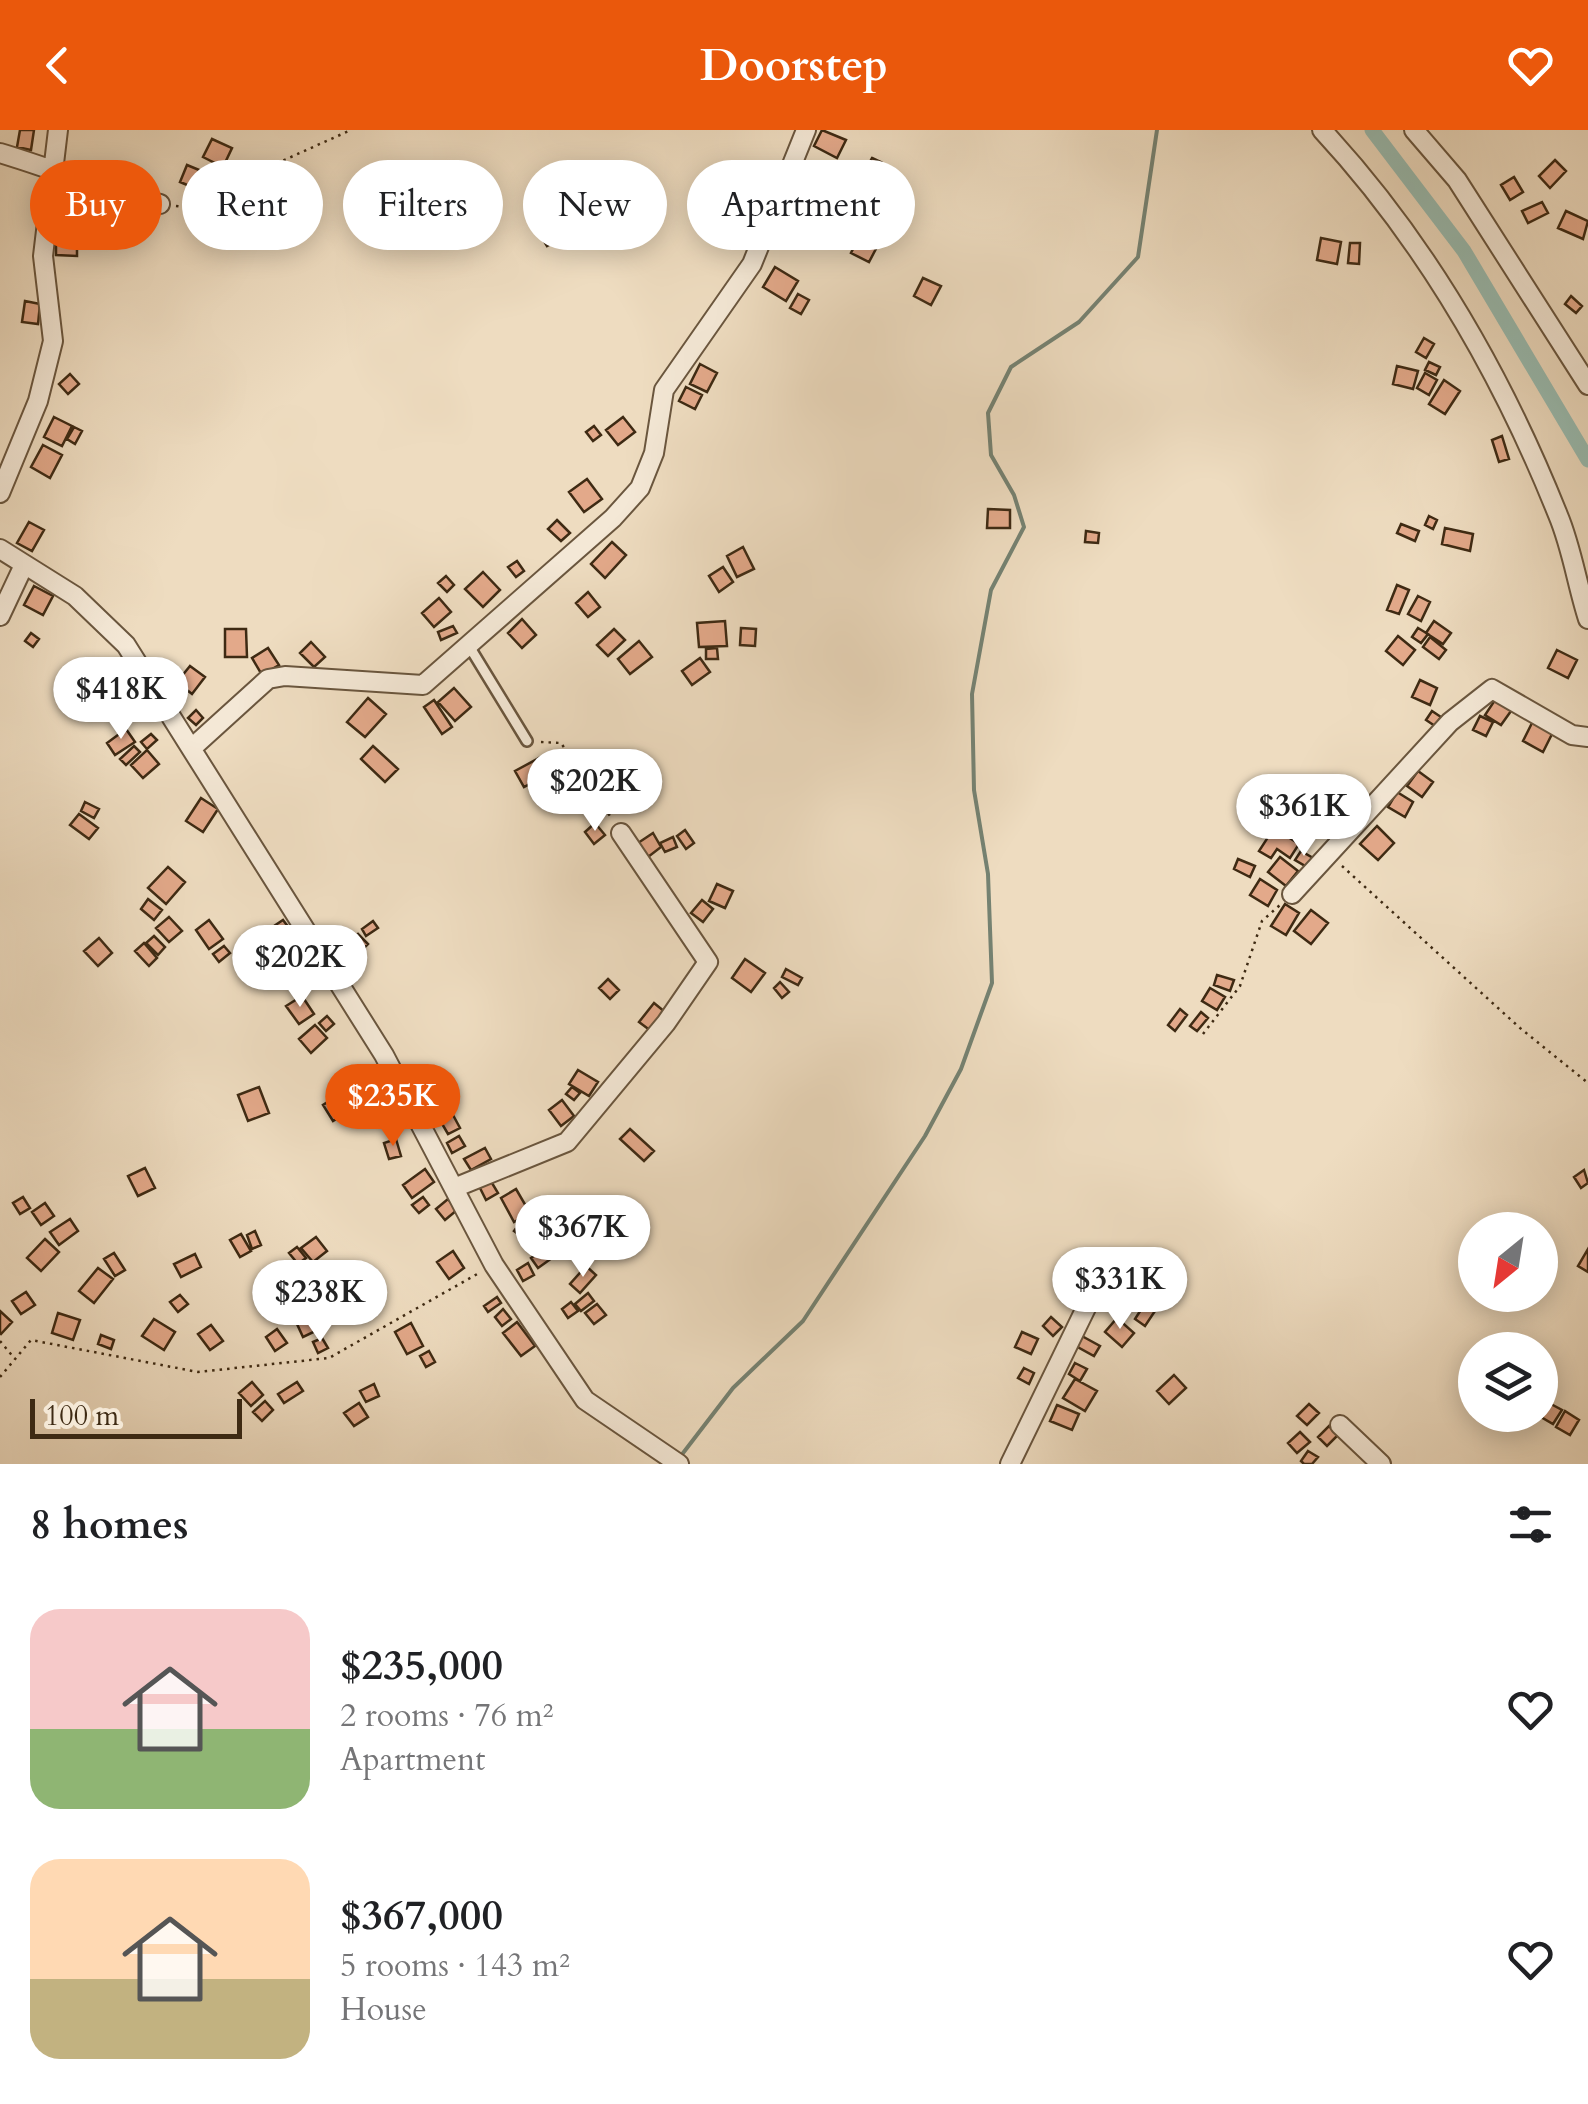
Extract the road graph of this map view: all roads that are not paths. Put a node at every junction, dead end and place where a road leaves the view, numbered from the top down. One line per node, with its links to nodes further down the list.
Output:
1 (58, 130): 6 (street)
2 (806, 130): 15 (street)
3 (1322, 130): 14 (street)
4 (1414, 130): 9 (street)
5 (0, 153): 7 (street)
6 (53, 160)
7 (30, 162)
8 (43, 250): 10 (street)
9 (1588, 385)
10 (0, 493)
11 (0, 549): 12 (street)
12 (24, 564): 13 (street); 18 (street)
13 (0, 616)
14 (1588, 618)
15 (469, 646): 17 (lane); 18 (street)
16 (1588, 737): 20 (street)
17 (528, 741)
18 (193, 747): 21 (street)
19 (621, 833): 21 (street)
20 (1292, 894)
21 (454, 1188): 24 (street)
22 (1102, 1274): 25 (street)
23 (1340, 1424): 26 (street)
24 (673, 1458)
25 (1010, 1464)
26 (1382, 1464)

